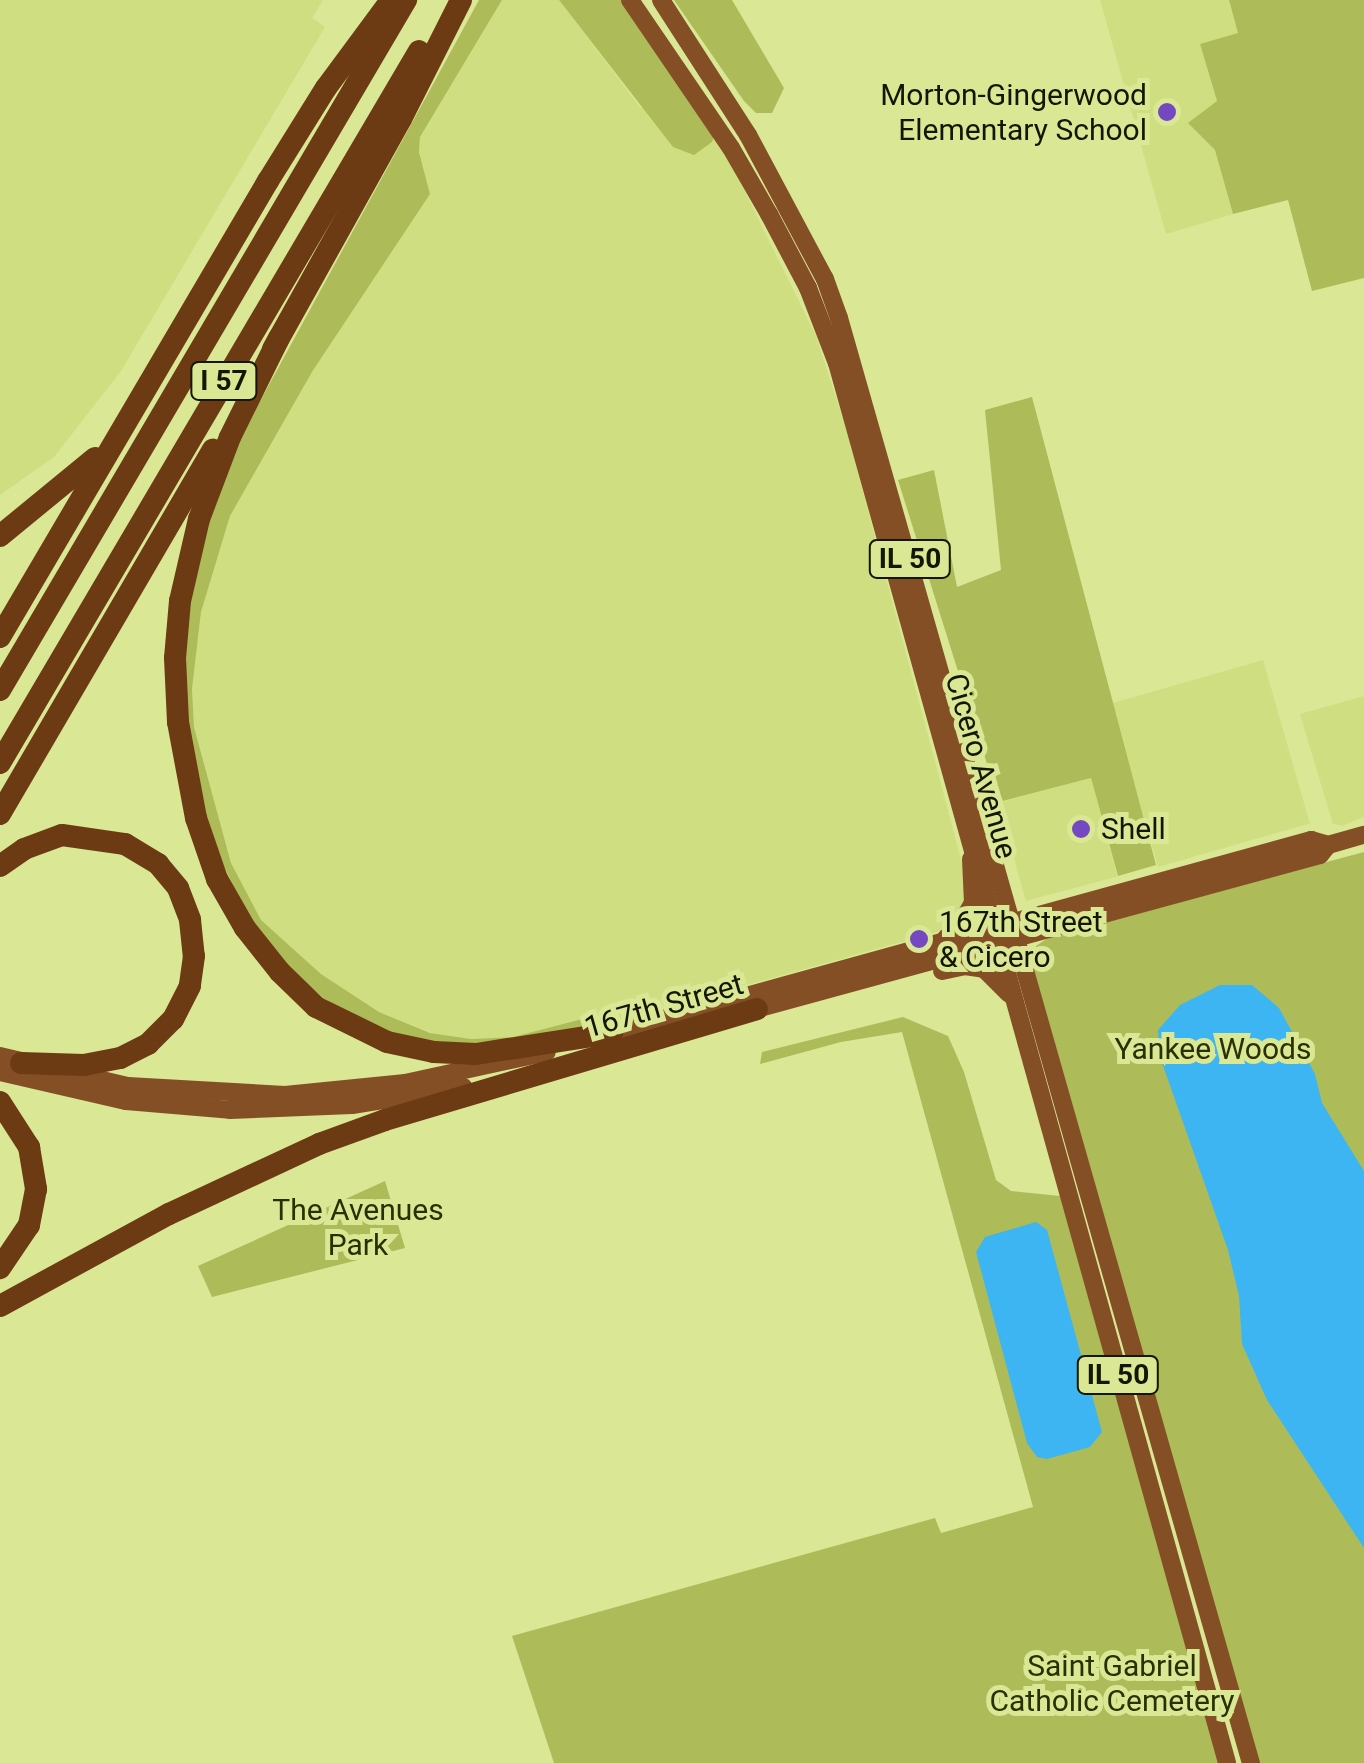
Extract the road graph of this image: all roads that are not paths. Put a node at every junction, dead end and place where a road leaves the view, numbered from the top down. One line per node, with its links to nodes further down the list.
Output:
1 (391, 0): 10 (highway)
2 (406, 0): 13 (highway, I 57)
3 (450, 0): 14 (highway, I 57)
4 (460, 0): 9 (highway)
5 (630, 0): 8 (main road, Cicero Avenue / IL 50)
6 (661, 0): 7 (main road, Cicero Avenue / IL 50)
7 (748, 135): 8 (main road); 19 (main road, Cicero Avenue / IL 50)
8 (731, 148): 16 (main road, Cicero Avenue / IL 50)
9 (279, 338): 15 (highway); 24 (highway)
10 (134, 408): 11 (highway); 12 (highway)
11 (0, 536)
12 (0, 637)
13 (0, 690)
14 (0, 763)
15 (0, 814)
16 (969, 823): 19 (main road, Cicero Avenue / IL 50); 20 (main road)
17 (1364, 836): 19 (main road, 167th Street)
18 (0, 866): 25 (highway)
19 (1008, 933): 20 (main road, 167th Street); 21 (main road, 167th Street); 22 (main road, Cicero Avenue / IL 50); 30 (main road, Cicero Avenue / IL 50)
20 (942, 941): 24 (main road, 167th Street)
21 (800, 997): 22 (main road); 23 (main road, 167th Street)
22 (1015, 1004): 29 (main road, Cicero Avenue / IL 50)
23 (757, 1009): 25 (main road, 167th Street); 28 (highway)
24 (612, 1033): 25 (main road, 167th Street)
25 (7, 1063)
26 (0, 1102): 27 (highway)
27 (0, 1268)
28 (0, 1306)
29 (1228, 1763)
30 (1251, 1763)

